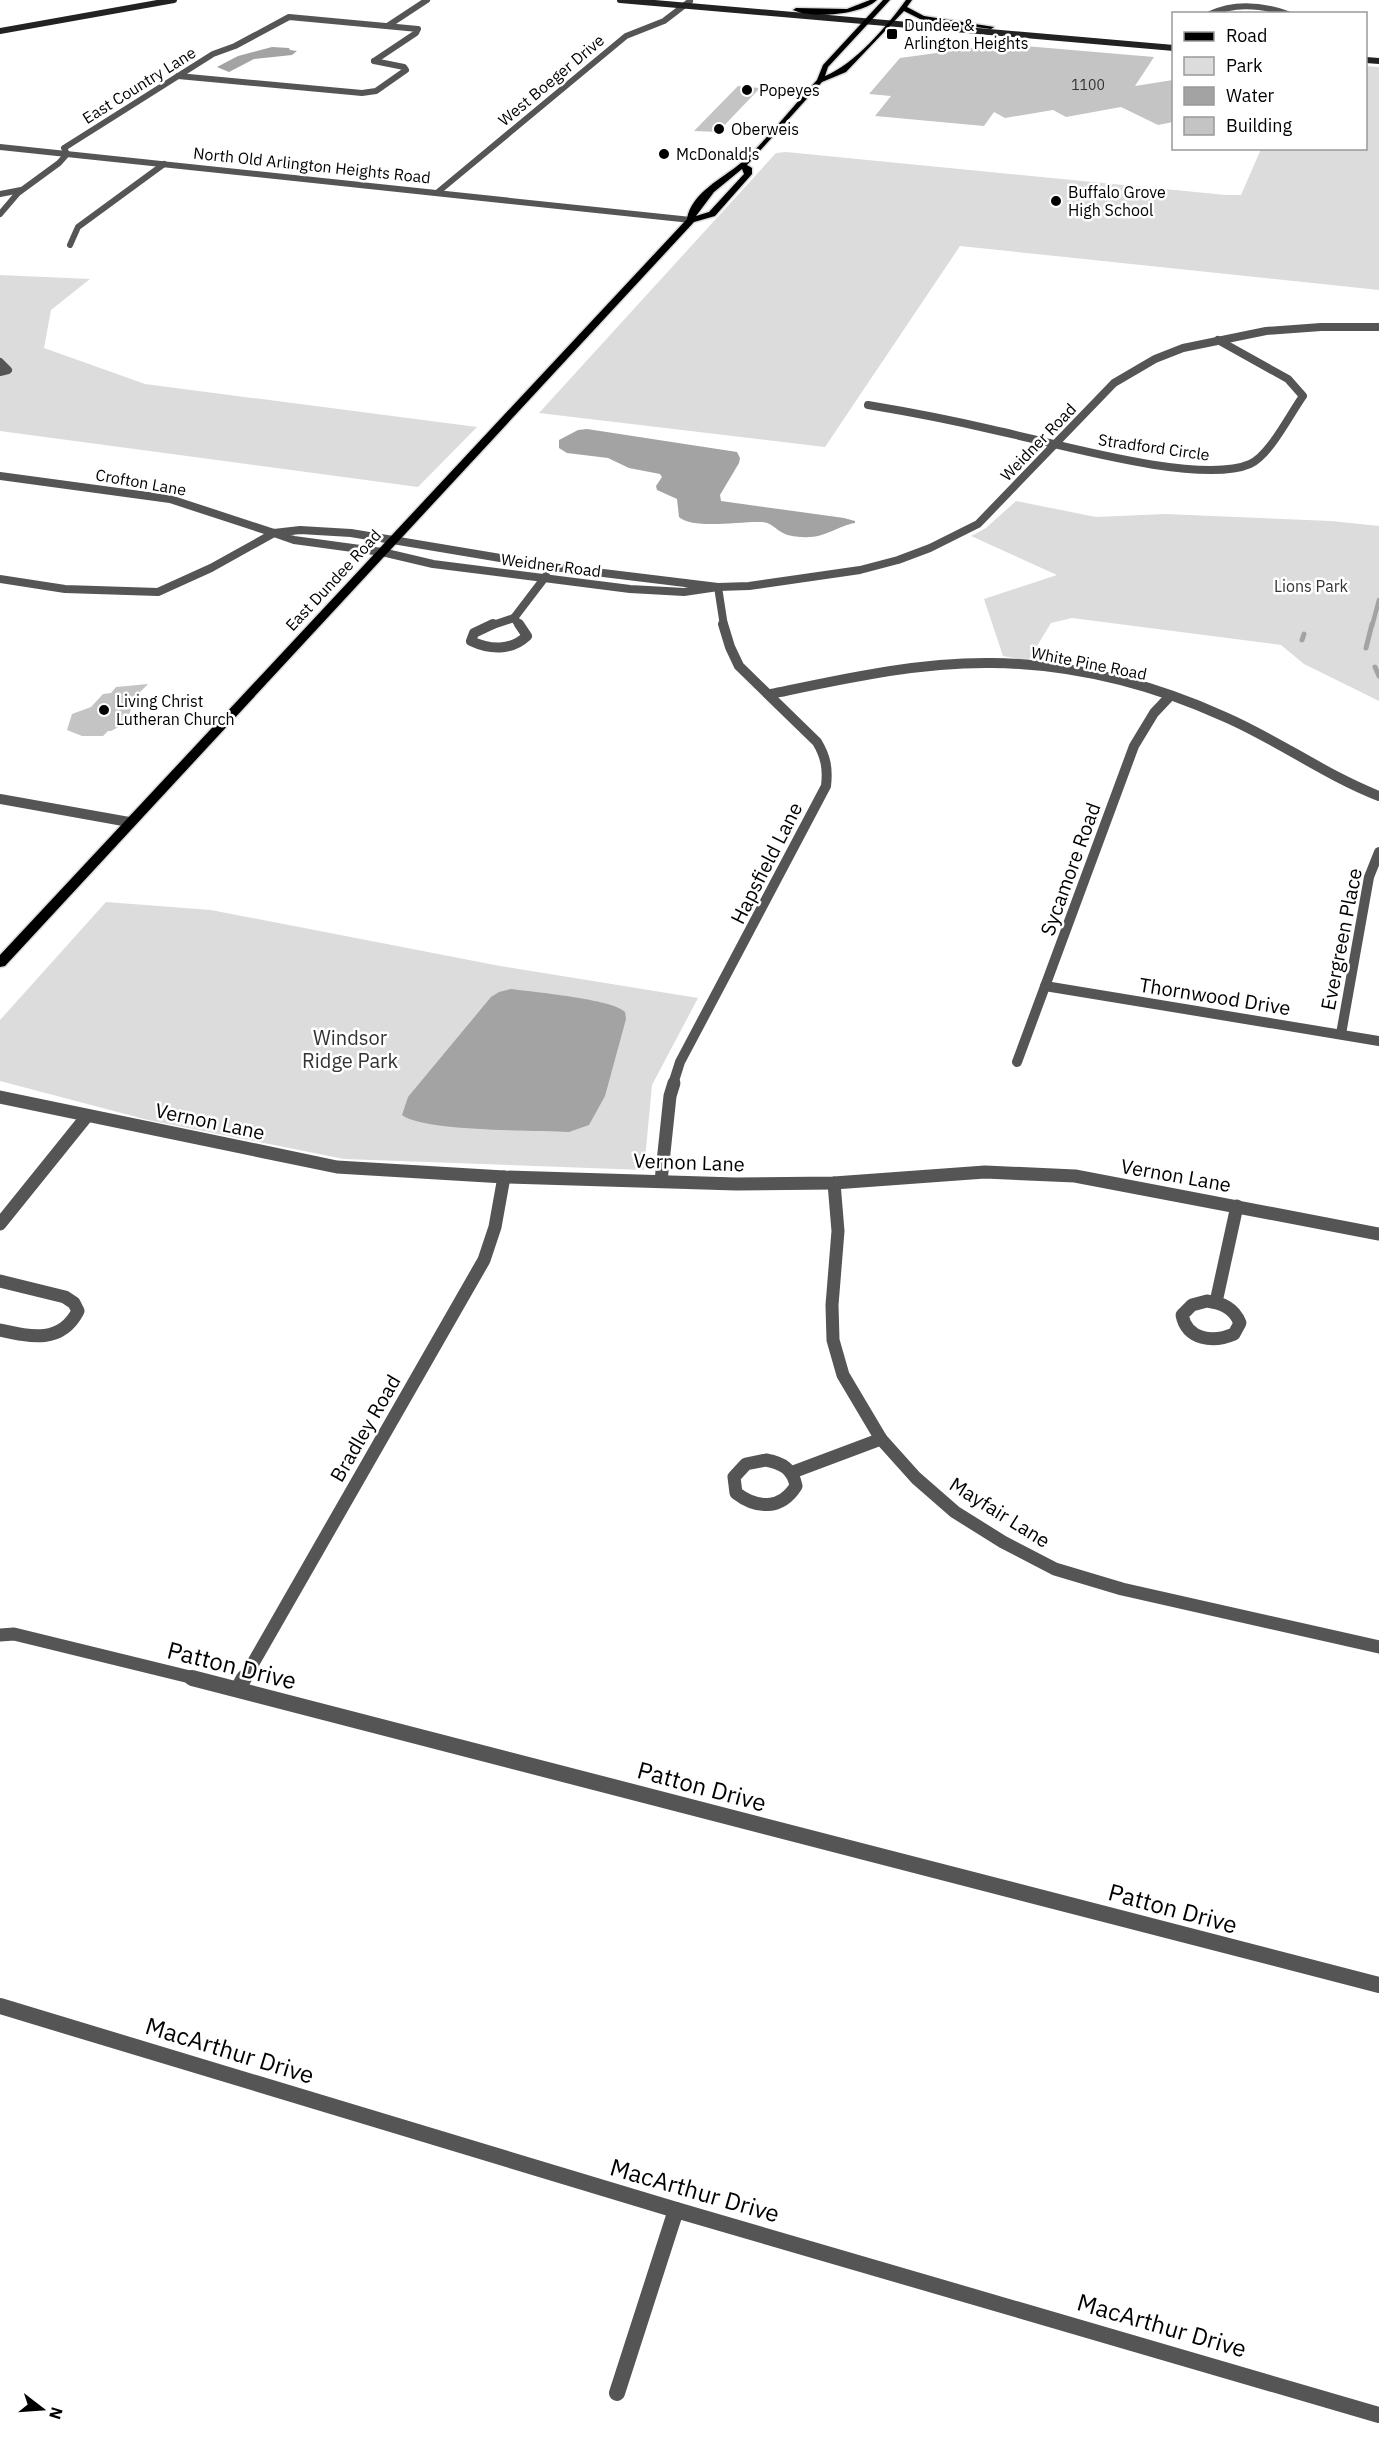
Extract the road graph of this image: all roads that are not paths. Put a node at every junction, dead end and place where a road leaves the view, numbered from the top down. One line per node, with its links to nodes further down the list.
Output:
1 (142, 0): 17 (main road)
2 (174, 0): 19 (main road)
3 (427, 0): 16 (street)
4 (620, 0): 9 (main road)
5 (676, 0): 9 (main road)
6 (874, 0): 11 (main road)
7 (887, 0): 14 (main road, East Dundee Road)
8 (909, 0): 10 (main road, East Dundee Road)
9 (688, 3): 11 (main road); 14 (main road); 29 (street, West Boeger Drive)
10 (903, 8): 15 (main road, East Dundee Road); 18 (main road)
11 (795, 10): 14 (main road)
12 (1214, 12): 13 (street)
13 (1282, 12)
14 (869, 19): 15 (main road); 23 (main road, East Dundee Road)
15 (893, 21): 18 (main road); 21 (main road); 23 (main road, East Dundee Road)
16 (389, 25): 22 (street, East Country Lane); 22 (street)
17 (0, 26)
18 (991, 27): 20 (main road)
19 (0, 31)
20 (1172, 42)
21 (1172, 48)
22 (178, 76): 25 (street, East Country Lane)
23 (820, 81): 27 (main road, East Dundee Road)
24 (0, 147): 25 (street, North Old Arlington Heights Road)
25 (67, 154): 26 (street, North Old Arlington Heights Road); 28 (street)
26 (164, 164): 29 (street, North Old Arlington Heights Road); 34 (street)
27 (742, 166): 33 (main road, East Dundee Road); 33 (main road, East Dundee Road)
28 (21, 190): 30 (street); 32 (street)
29 (438, 192): 31 (street, North Old Arlington Heights Road)
30 (0, 194)
31 (620, 213): 33 (street, North Old Arlington Heights Road); 33 (street, North Old Arlington Heights Road)
32 (0, 214)
33 (687, 224): 43 (main road, East Dundee Road)
34 (70, 245)
35 (1379, 327): 36 (street, Weidner Road)
36 (1218, 340): 40 (street, Weidner Road); 40 (street, Stradford Circle)
37 (0, 362): 38 (street)
38 (0, 372)
39 (868, 405): 40 (street, Stradford Circle)
40 (1056, 446): 48 (street, Weidner Road)
41 (0, 476): 42 (street, Crofton Lane)
42 (274, 533): 43 (street, Crofton Lane); 44 (street, Crofton Lane); 46 (street)
43 (394, 540): 44 (main road, East Dundee Road); 45 (street, Weidner Road)
44 (382, 552): 47 (street, Weidner Road); 54 (main road, East Dundee Road)
45 (554, 567): 47 (street); 48 (street, Weidner Road)
46 (0, 579)
47 (543, 579): 48 (street, Weidner Road); 49 (street)
48 (718, 586): 50 (street, Hapsfield Lane)
49 (514, 618): 49 (street)
50 (771, 694): 51 (street, White Pine Road); 64 (street, Hapsfield Lane)
51 (1170, 696): 52 (street, White Pine Road); 57 (street, Sycamore Road)
52 (1379, 796)
53 (0, 799): 54 (street)
54 (129, 822): 56 (main road, East Dundee Road)
55 (1379, 852): 58 (street, Evergreen Place)
56 (0, 963)
57 (1046, 986): 58 (street, Thornwood Drive); 60 (street, Sycamore Road)
58 (1341, 1034): 59 (street, Thornwood Drive)
59 (1379, 1041)
60 (1017, 1062)
61 (0, 1097): 62 (street, Vernon Lane)
62 (87, 1116): 63 (street, Vernon Lane); 67 (street)
63 (504, 1177): 64 (street, Vernon Lane); 76 (street, Bradley Road)
64 (661, 1181): 65 (street, Vernon Lane)
65 (834, 1183): 66 (street, Vernon Lane); 72 (street, Mayfair Lane)
66 (1237, 1206): 68 (street, Vernon Lane); 70 (street)
67 (0, 1224)
68 (1379, 1234)
69 (0, 1281): 71 (street)
70 (1216, 1302)
71 (0, 1330)
72 (881, 1439): 73 (street); 75 (street, Mayfair Lane)
73 (793, 1472): 73 (street)
74 (7, 1635): 76 (street, Patton Drive)
75 (1379, 1647)
76 (238, 1689): 77 (street, Patton Drive)
77 (1379, 1985)
78 (0, 2006): 79 (street, MacArthur Drive)
79 (676, 2210): 80 (street); 81 (street, MacArthur Drive)
80 (617, 2393)
81 (1379, 2415)

